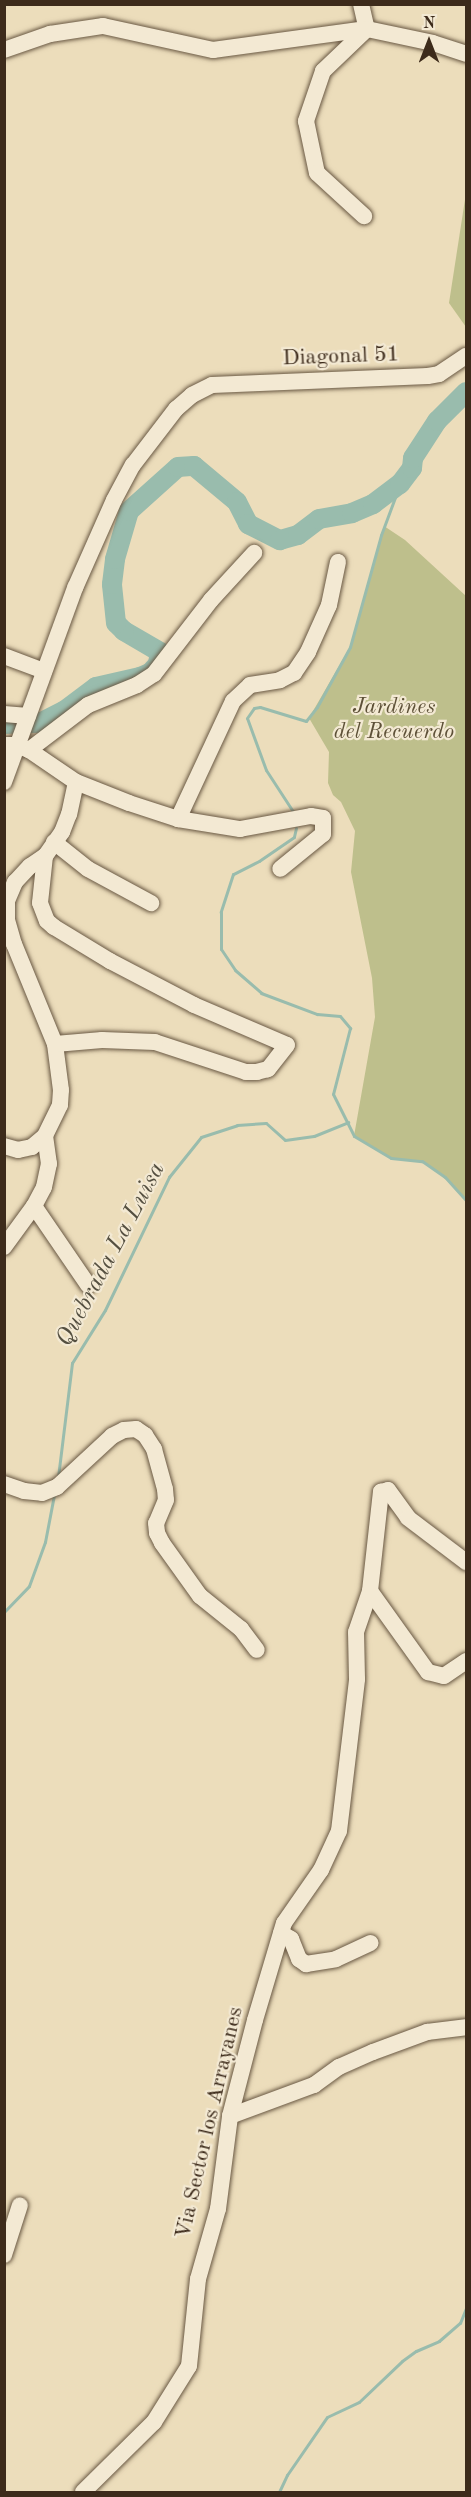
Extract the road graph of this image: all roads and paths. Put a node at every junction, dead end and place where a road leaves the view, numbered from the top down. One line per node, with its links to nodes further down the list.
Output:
1 (361, 4): 2 (street)
2 (367, 29): 3 (street); 4 (street); 5 (street)
3 (4, 50)
4 (466, 54)
5 (364, 216)
6 (466, 356): 10 (street, Diagonal 51)
7 (254, 554): 13 (street)
8 (338, 562): 16 (street)
9 (4, 656): 10 (street)
10 (44, 671): 11 (street)
11 (28, 713): 12 (street); 13 (street)
12 (4, 714)
13 (18, 744): 14 (street); 15 (street)
14 (4, 782)
15 (76, 782): 16 (street); 17 (street)
16 (178, 819): 18 (street)
17 (50, 849): 19 (street); 20 (street); 20 (street)
18 (280, 869)
19 (151, 903)
20 (55, 1044): 21 (street)
21 (45, 1136): 22 (street); 23 (street)
22 (4, 1146)
23 (34, 1206): 24 (street); 25 (street)
24 (4, 1247)
25 (88, 1285)
26 (4, 1484): 29 (street)
27 (466, 1562): 28 (street, Via Sector los Arrayanes)
28 (370, 1591): 30 (street); 31 (street, Via Sector los Arrayanes)
29 (257, 1650)
30 (466, 1661)
31 (281, 1933): 32 (street); 34 (street, Via Sector los Arrayanes)
32 (370, 1943)
33 (466, 2026): 34 (street)
34 (230, 2116): 37 (street, Via Sector los Arrayanes)
35 (20, 2205): 36 (street)
36 (4, 2255)
37 (83, 2493)

